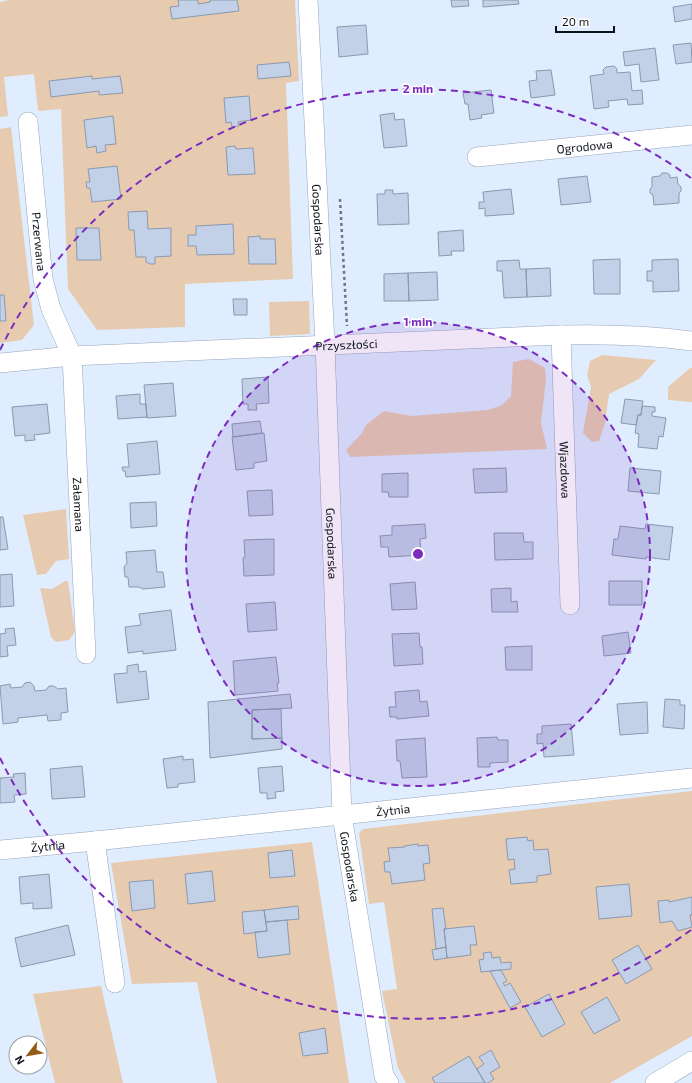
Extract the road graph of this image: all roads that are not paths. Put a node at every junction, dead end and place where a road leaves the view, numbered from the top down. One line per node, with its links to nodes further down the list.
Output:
1 (308, 0): 7 (street, Gospodarska)
2 (28, 122): 8 (street, Przerwana)
3 (692, 135): 4 (street, Ogrodowa)
4 (477, 157)
5 (561, 335): 6 (street, Przyszłości); 7 (street, Przyszłości); 10 (street, Wjazdowa)
6 (692, 341)
7 (325, 344): 8 (street, Przyszłości); 13 (street, Gospodarska)
8 (72, 356): 9 (street, Przyszłości); 11 (street, Załamana)
9 (0, 363)
10 (570, 605)
11 (86, 654)
12 (692, 778): 13 (street, Żytnia)
13 (342, 815): 14 (street, Żytnia); 18 (street, Gospodarska)
14 (95, 841): 15 (street, Żytnia); 16 (street)
15 (0, 850)
16 (115, 983)
17 (692, 1062): 19 (street)
18 (389, 1083)
19 (655, 1083)

